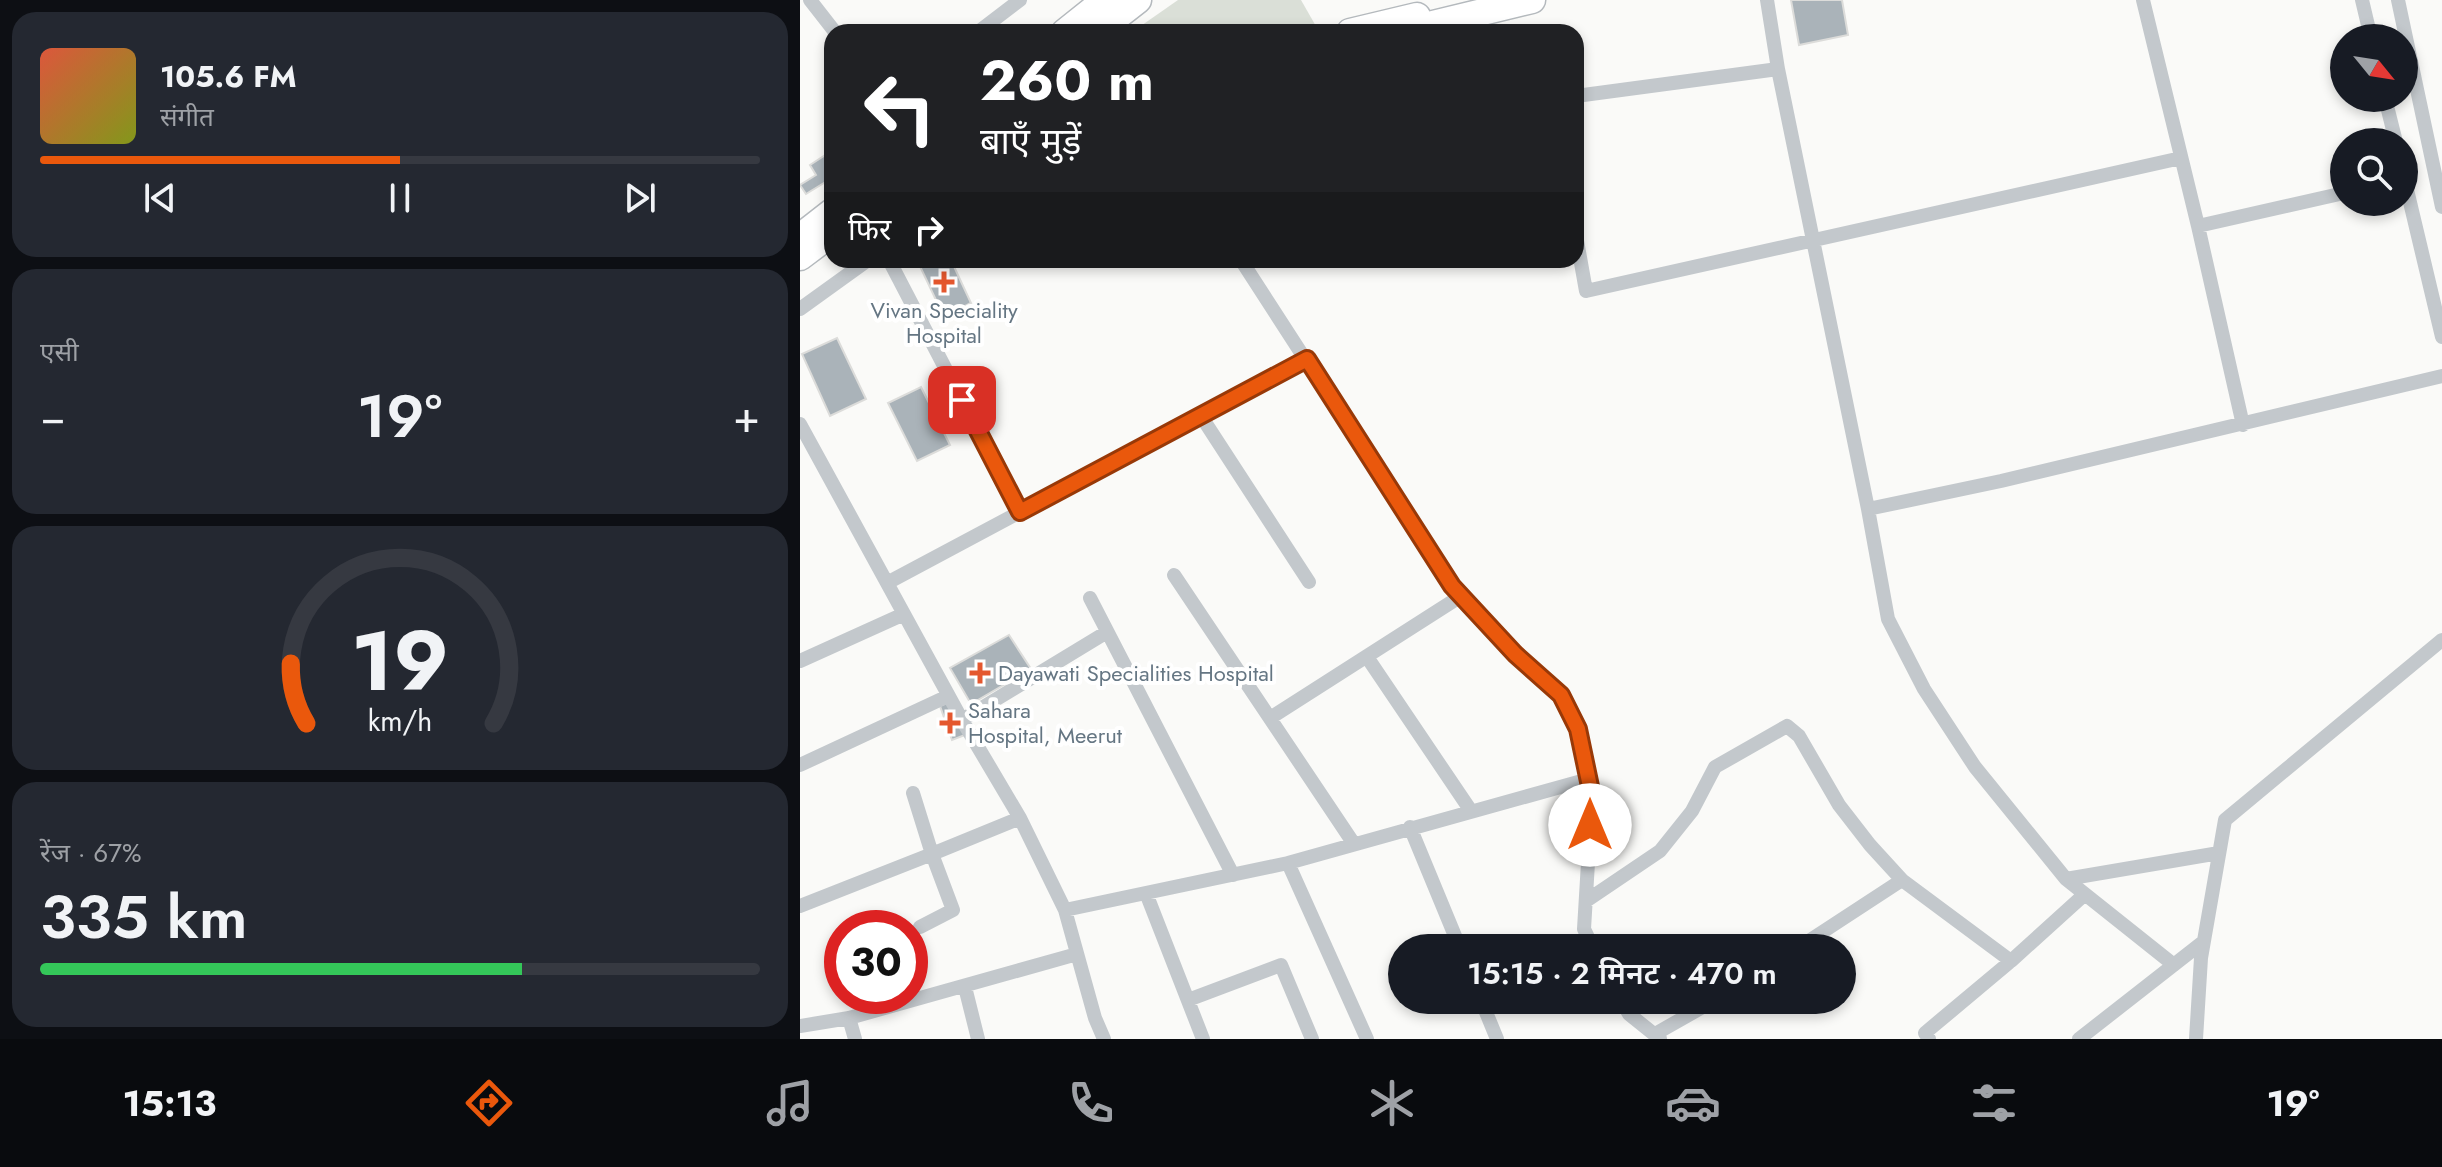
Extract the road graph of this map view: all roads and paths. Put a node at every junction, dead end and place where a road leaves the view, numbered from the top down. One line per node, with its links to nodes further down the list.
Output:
1 (810, 0): 11 (street)
2 (1020, 0): 12 (street)
3 (1138, 0): 10 (highway)
4 (1478, 0): 13 (highway)
5 (1532, 0): 14 (highway)
6 (1767, 0): 16 (street)
7 (2143, 0): 18 (street)
8 (2362, 0): 15 (street)
9 (2398, 0): 20 (street)
10 (1111, 20)
11 (829, 24)
12 (988, 24)
13 (1411, 24)
14 (1419, 24)
15 (2368, 24)
16 (1778, 69): 17 (street); 26 (street)
17 (1584, 95)
18 (2181, 158): 23 (street); 26 (street)
19 (2330, 196): 23 (street)
20 (2442, 207)
21 (2413, 216): 33 (street)
22 (824, 218): 24 (highway)
23 (2198, 226): 38 (street)
24 (800, 237)
25 (824, 239): 27 (highway)
26 (1813, 240): 31 (street); 39 (street)
27 (800, 257)
28 (857, 268): 32 (street)
29 (893, 268): 40 (street)
30 (1246, 268): 34 (street)
31 (1582, 268)
32 (800, 309)
33 (2442, 337)
34 (1307, 359): 36 (street); 44 (street)
35 (2442, 376): 38 (street)
36 (1201, 416): 40 (street); 42 (street)
37 (800, 424): 43 (street)
38 (2243, 425): 39 (street)
39 (1868, 509): 65 (street)
40 (1020, 512): 43 (street)
41 (1174, 575): 52 (street)
42 (1309, 582)
43 (887, 583): 46 (street)
44 (1461, 596): 49 (street); 55 (street)
45 (1090, 598): 47 (street)
46 (904, 614): 50 (street); 51 (street)
47 (1107, 632): 53 (street); 64 (street)
48 (2442, 640): 61 (street)
49 (1367, 657): 52 (street); 57 (street)
50 (800, 661)
51 (948, 696): 53 (street); 54 (street)
52 (1270, 718): 60 (street)
53 (962, 720): 58 (street)
54 (800, 765)
55 (1589, 779): 57 (street); 69 (street)
56 (913, 793): 62 (street)
57 (1471, 811): 59 (street)
58 (1020, 818): 62 (street); 71 (street)
59 (1410, 827): 60 (street); 73 (street)
60 (1354, 844): 63 (street)
61 (2219, 853): 65 (street); 76 (street)
62 (932, 854): 70 (street); 72 (street)
63 (1288, 863): 64 (street); 93 (street)
64 (1233, 875): 67 (street)
65 (2066, 879): 68 (street)
66 (1902, 880): 69 (street); 75 (street); 78 (street)
67 (1146, 893): 71 (street); 81 (street)
68 (2085, 894): 78 (street); 79 (street)
69 (1586, 901): 74 (street)
70 (800, 906)
71 (1065, 910): 77 (street)
72 (928, 923)
73 (1454, 934)
74 (1586, 934)
75 (1819, 934)
76 (2203, 942): 79 (street); 97 (street)
77 (1077, 954): 80 (street); 90 (street)
78 (2011, 961): 95 (street)
79 (2174, 965): 96 (street)
80 (965, 987): 85 (street); 89 (street)
81 (1188, 1000): 91 (street); 92 (street)
82 (1487, 1014): 94 (street)
83 (1629, 1014): 87 (street)
84 (1693, 1014): 87 (street)
85 (849, 1018): 86 (street); 88 (street)
86 (800, 1026)
87 (1658, 1036)
88 (855, 1039)
89 (978, 1039)
90 (1104, 1039)
91 (1203, 1039)
92 (1312, 1039)
93 (1367, 1039)
94 (1497, 1039)
95 (1929, 1039)
96 (2079, 1039)
97 (2196, 1039)

